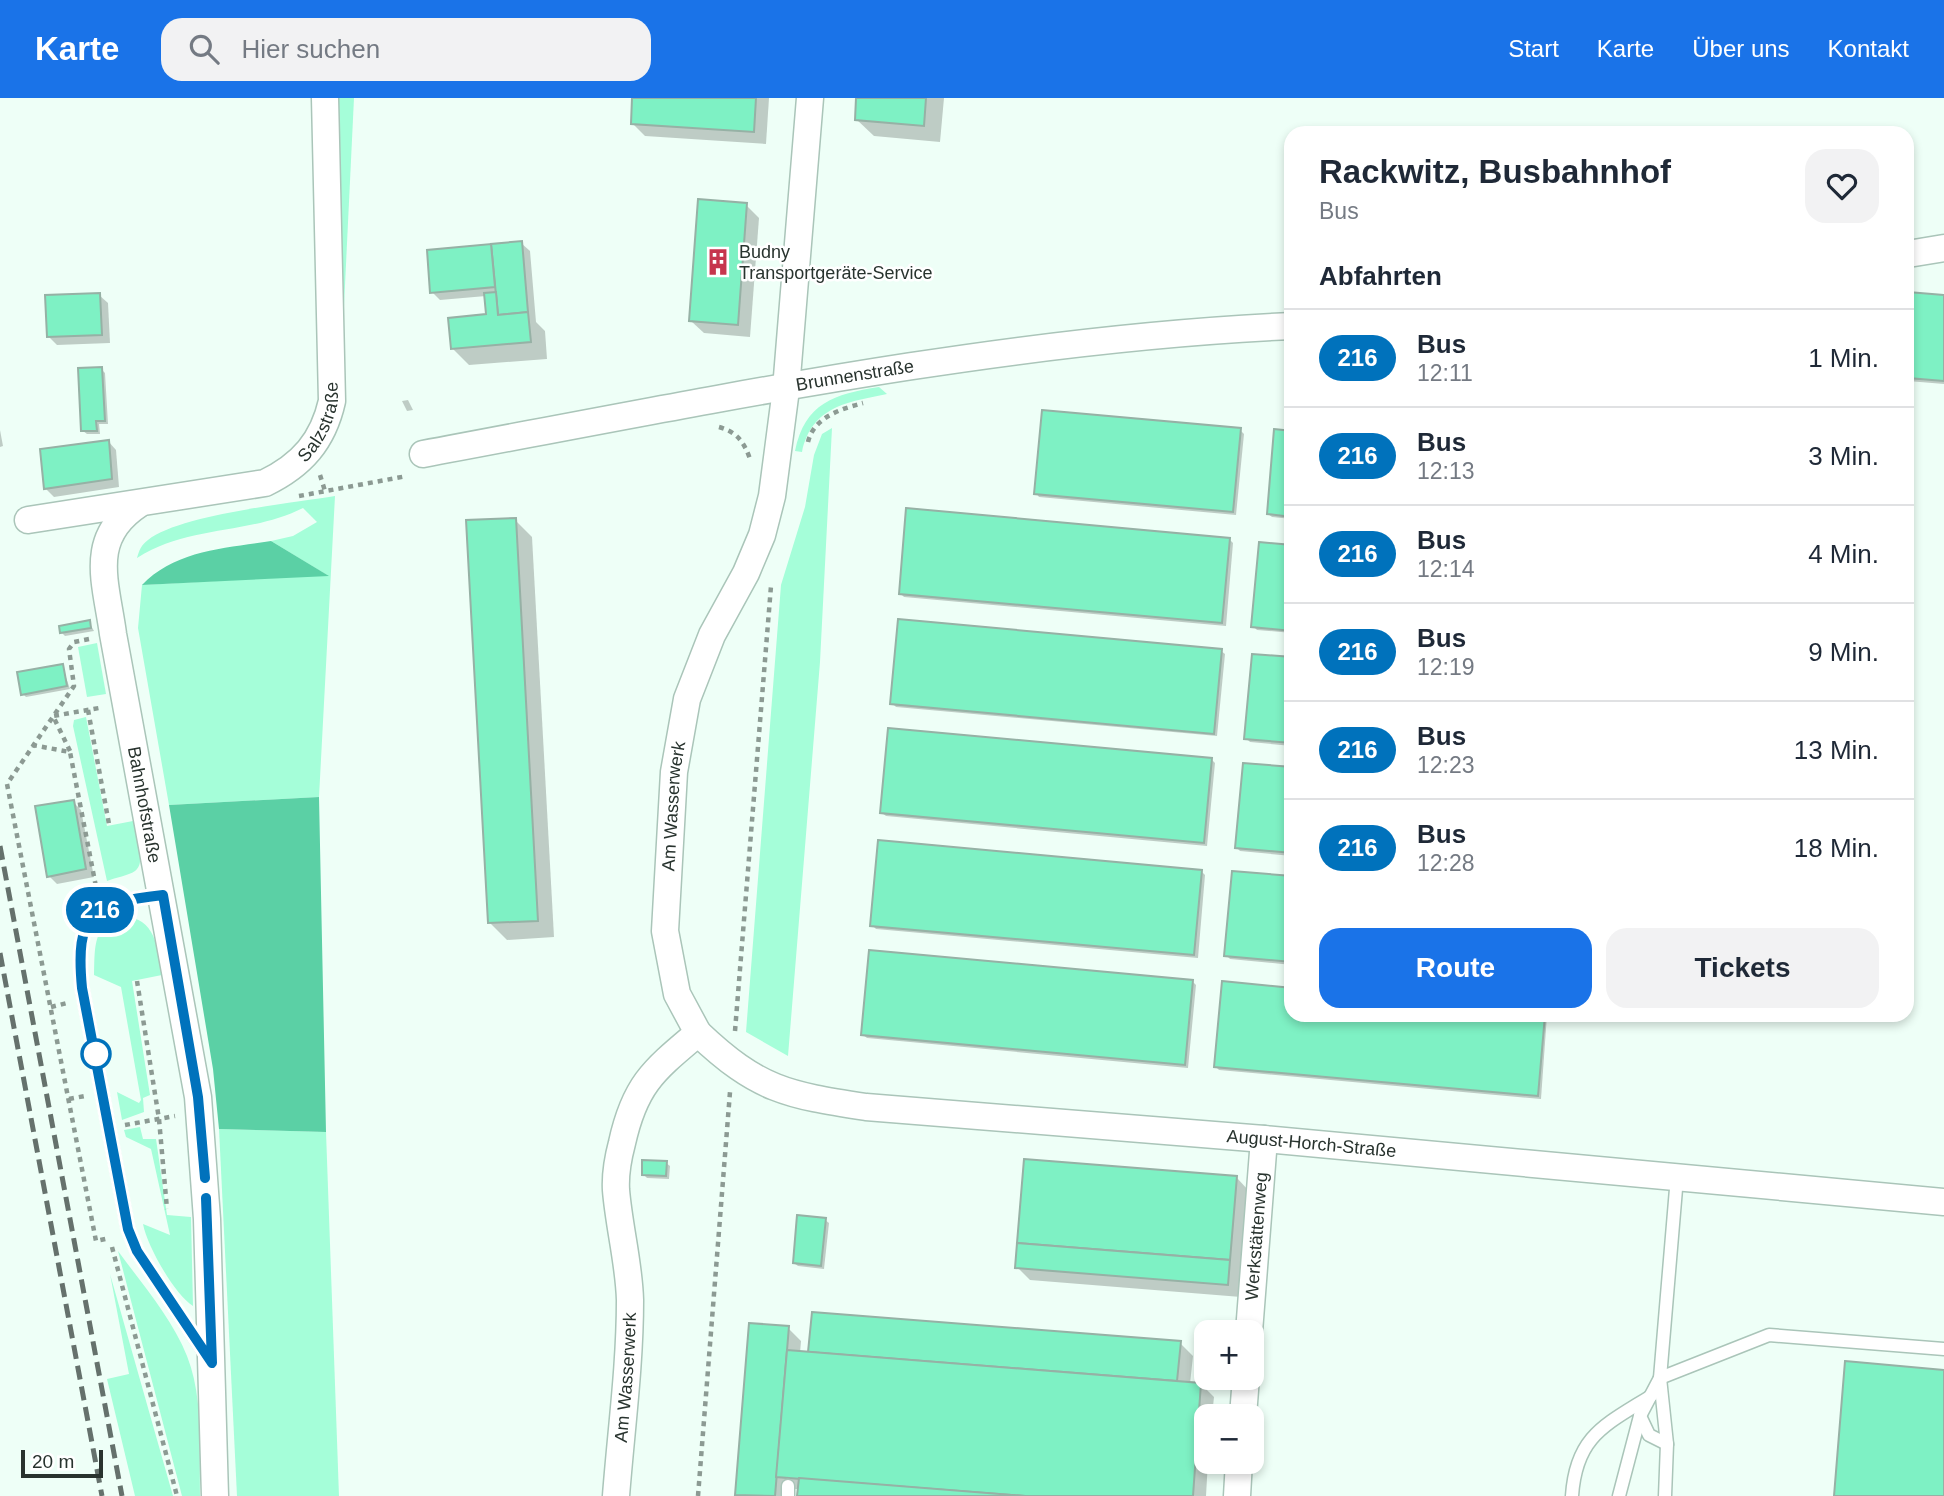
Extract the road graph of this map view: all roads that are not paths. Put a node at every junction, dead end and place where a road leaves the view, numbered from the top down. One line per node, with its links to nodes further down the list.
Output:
1 (325, 98): 8 (street, Salzstraße)
2 (810, 98): 6 (street, Am Wasserwerk)
3 (1944, 248): 4 (street)
4 (1914, 253)
5 (1284, 326): 6 (street, Brunnenstraße)
6 (786, 389): 7 (street, Brunnenstraße); 11 (street, Am Wasserwerk)
7 (420, 464)
8 (139, 504): 9 (street, Salzstraße); 10 (street, Bahnhofstraße)
9 (28, 520)
10 (163, 895): 17 (street, Bahnhofstraße); 17 (lane)
11 (698, 1033): 12 (street, August-Horch-Straße); 24 (street, Am Wasserwerk)
12 (1264, 1139): 13 (street, August-Horch-Straße); 15 (street, Werkstättenweg)
13 (1677, 1176): 14 (street, August-Horch-Straße); 18 (lane)
14 (1944, 1202)
15 (1250, 1320)
16 (1944, 1349): 18 (lane)
17 (212, 1363): 23 (street, Bahnhofstraße)
18 (1660, 1378): 19 (lane); 21 (lane)
19 (1651, 1396): 20 (lane); 26 (lane)
20 (1640, 1416): 21 (lane); 27 (lane)
21 (1667, 1444): 28 (lane)
22 (1238, 1474): 25 (street)
23 (215, 1496)
24 (615, 1496)
25 (1237, 1496)
26 (1572, 1496)
27 (1619, 1496)
28 (1665, 1496)

